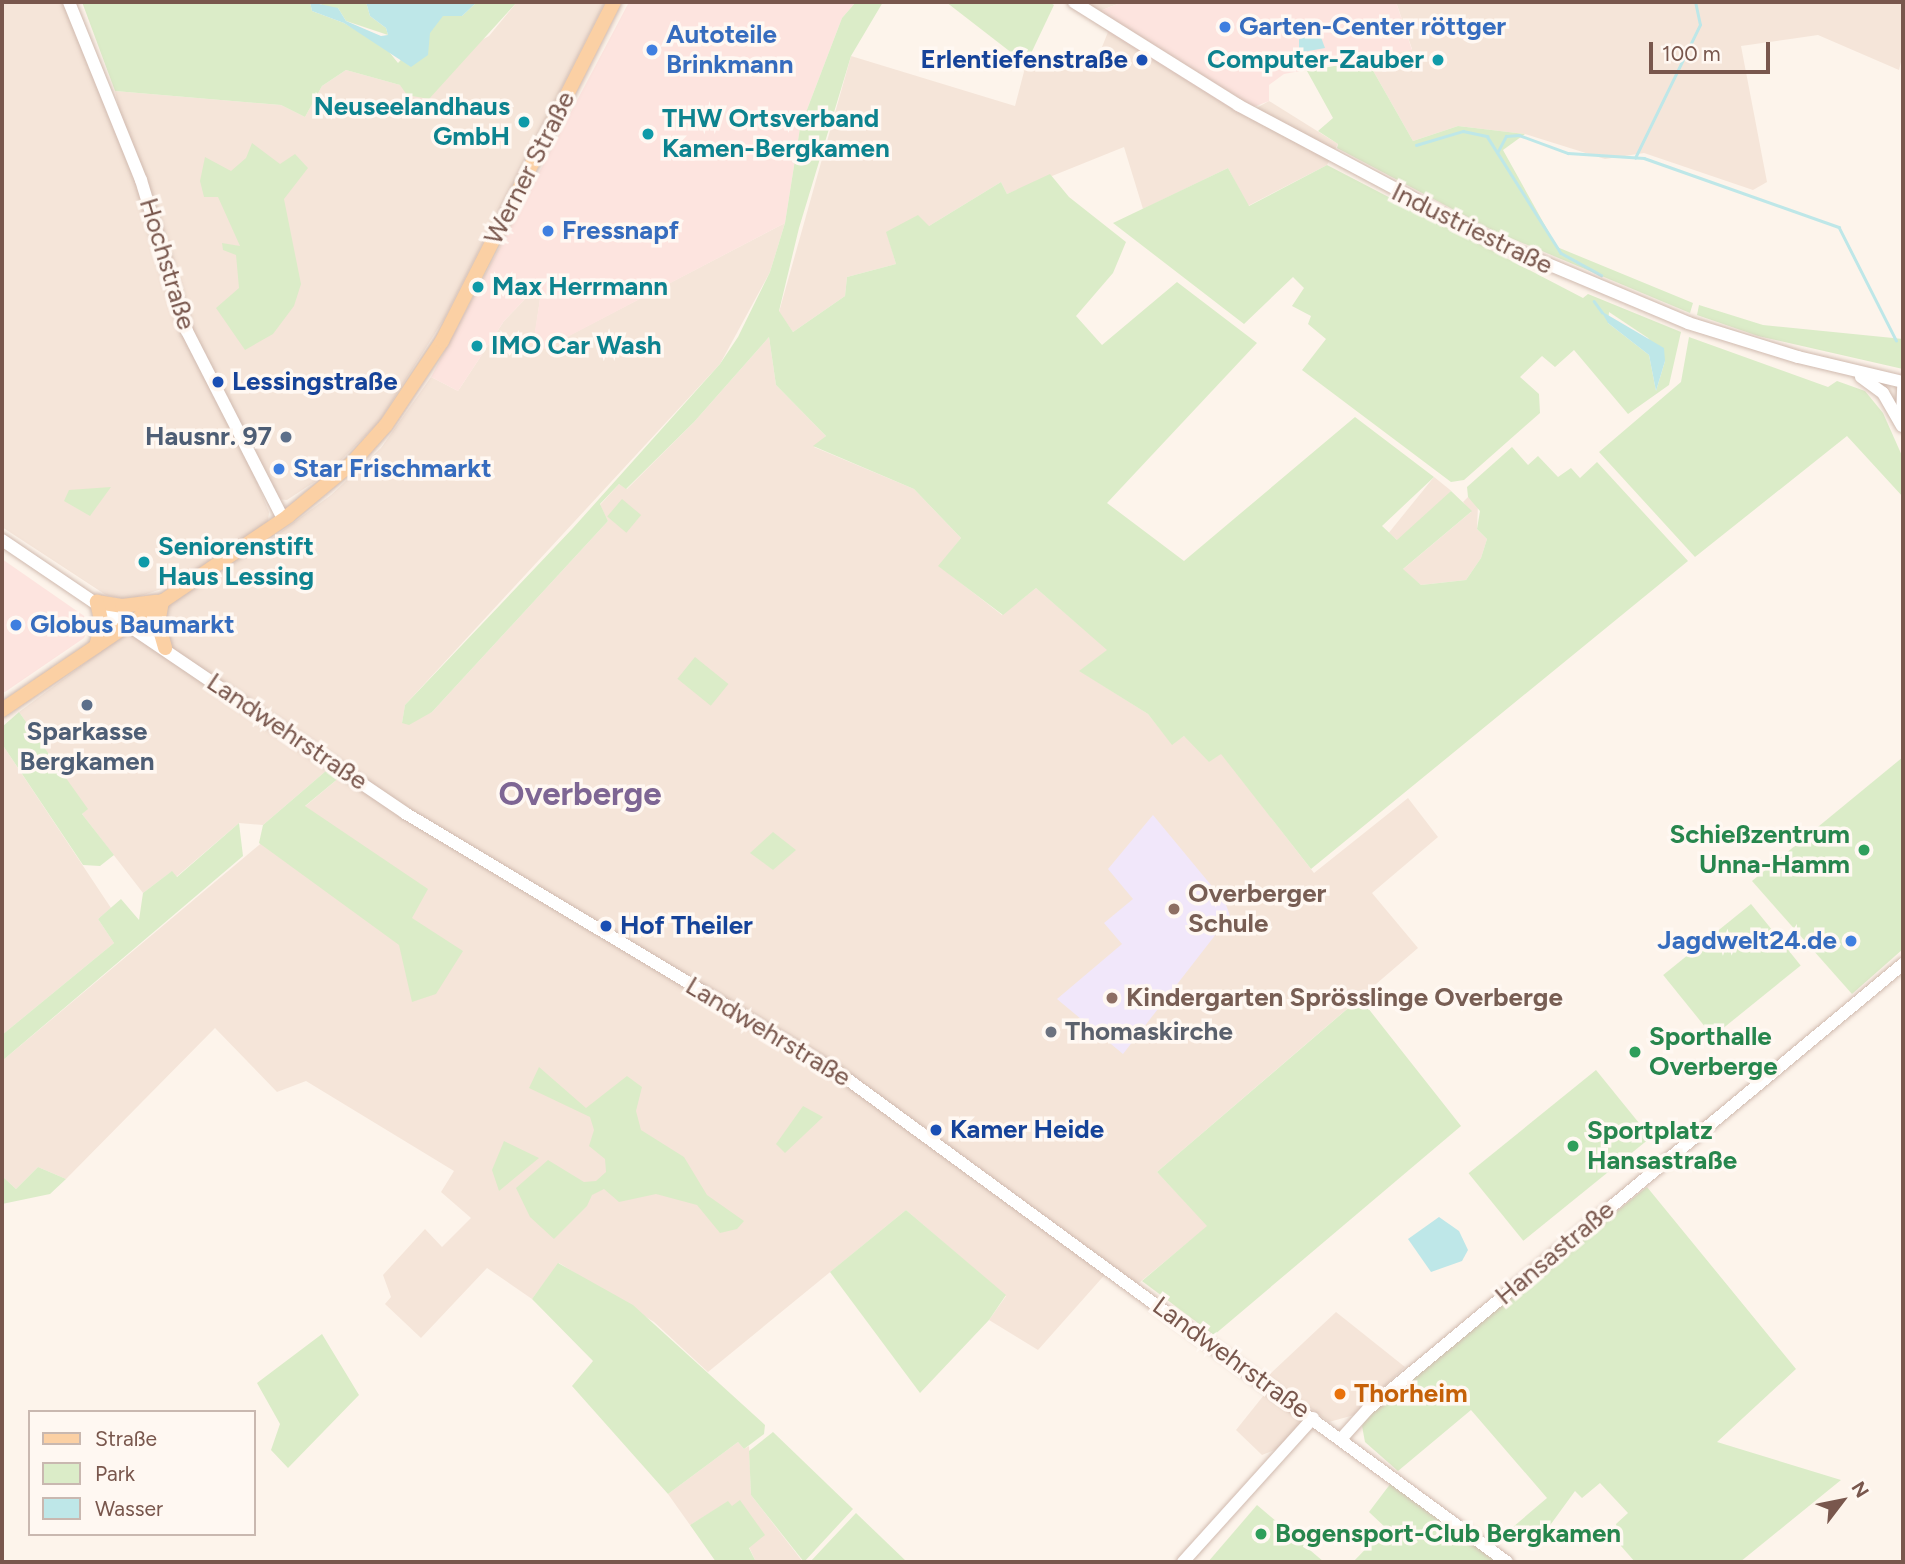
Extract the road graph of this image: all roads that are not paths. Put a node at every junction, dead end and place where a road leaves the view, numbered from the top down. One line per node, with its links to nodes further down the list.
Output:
1 (69, 2): 7 (street, Hochstraße)
2 (614, 2): 7 (main road, Werner Straße)
3 (1074, 2): 4 (street, Industriestraße)
4 (1850, 371): 5 (street, Industriestraße); 6 (street)
5 (1903, 384): 6 (street)
6 (1903, 428)
7 (283, 519): 9 (main road, Werner Straße)
8 (2, 540): 10 (street, Landwehrstraße)
9 (162, 601): 10 (main road); 11 (main road, Werner Straße); 13 (main road)
10 (97, 602): 11 (street, Landwehrstraße); 12 (main road)
11 (131, 623): 12 (main road, Werner Straße); 13 (street, Landwehrstraße)
12 (96, 646): 14 (main road, Werner Straße)
13 (165, 648): 16 (street, Landwehrstraße)
14 (2, 710)
15 (1903, 964): 17 (street, Hansastraße)
16 (1312, 1418): 17 (street, Landwehrstraße); 18 (street)
17 (1340, 1438): 19 (street, Landwehrstraße)
18 (1183, 1562)
19 (1507, 1562)

